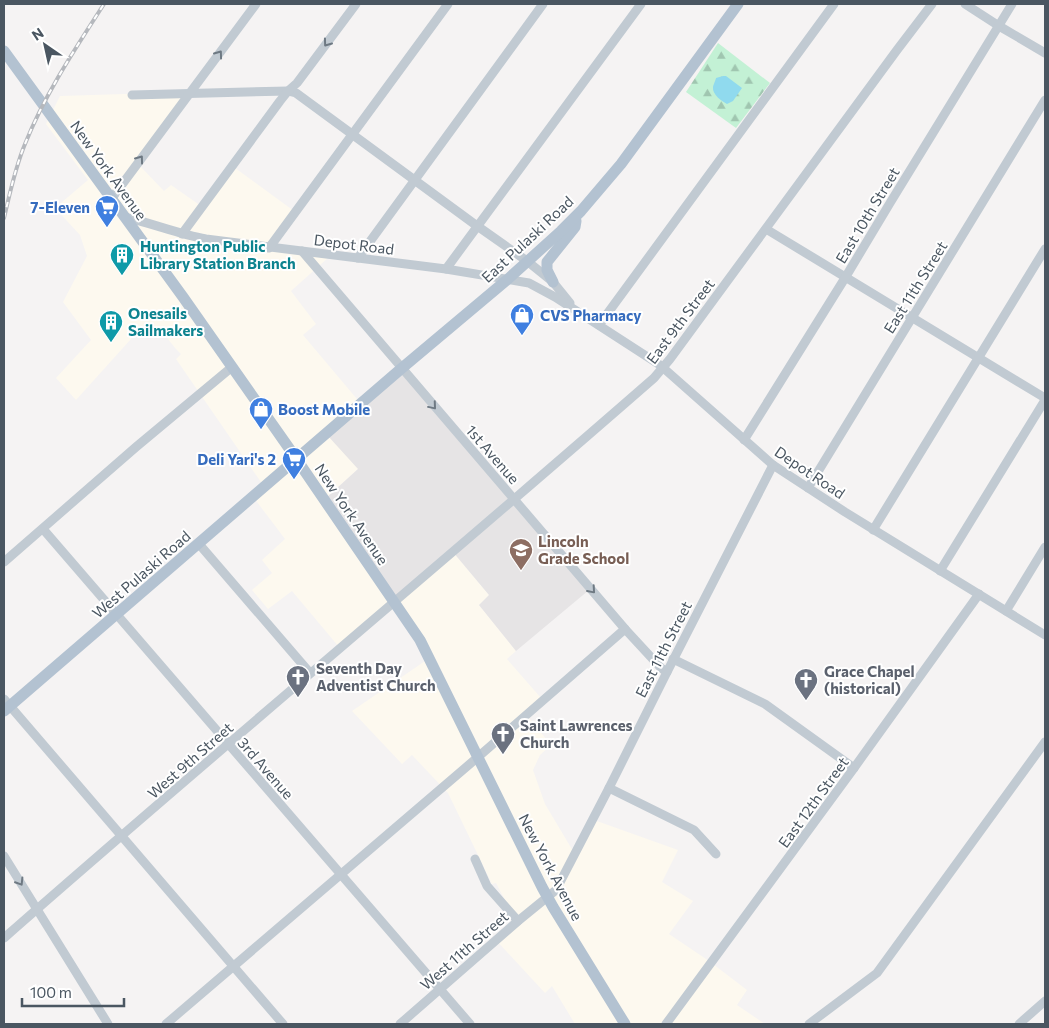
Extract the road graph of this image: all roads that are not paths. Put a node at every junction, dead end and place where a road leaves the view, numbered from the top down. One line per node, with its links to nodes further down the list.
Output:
1 (256, 4): 15 (street, one-way to 1)
2 (356, 4): 14 (street, one-way to 14)
3 (448, 4): 18 (street)
4 (543, 4): 19 (street)
5 (641, 4): 23 (street)
6 (738, 4): 22 (main road, East Pulaski Road)
7 (834, 4): 37 (street)
8 (932, 4): 24 (street, East 9th Street)
9 (965, 4): 11 (street)
10 (1012, 4): 11 (street, East 10th Street)
11 (999, 26): 13 (street); 32 (street, East 10th Street)
12 (4, 51): 20 (main road, New York Avenue)
13 (1045, 53)
14 (288, 91): 15 (street); 18 (street, Depot Road); 25 (street)
15 (190, 94): 16 (street); 20 (street, one-way to 15)
16 (132, 95)
17 (1045, 100): 36 (street, East 11th Street)
18 (352, 135): 19 (street, Depot Road); 26 (street)
19 (415, 181): 23 (street, Depot Road); 29 (street)
20 (112, 198): 21 (main road, New York Avenue)
21 (124, 217): 25 (street, Depot Road); 39 (main road, New York Avenue)
22 (576, 217): 30 (main road, East Pulaski Road); 34 (main road)
23 (478, 227): 30 (street, Depot Road); 31 (street)
24 (766, 229): 32 (street); 41 (street, East 9th Street)
25 (182, 234): 26 (street, Depot Road)
26 (269, 248): 28 (street, Depot Road)
27 (1045, 249): 38 (street)
28 (302, 252): 29 (street, Depot Road); 40 (street, 1st Avenue)
29 (358, 258): 31 (street, Depot Road)
30 (528, 262): 33 (main road, East Pulaski Road); 34 (street, Depot Road)
31 (446, 269): 33 (street, Depot Road)
32 (845, 278): 36 (street); 43 (street, East 10th Street)
33 (508, 279): 35 (street, Depot Road); 40 (main road, East Pulaski Road)
34 (553, 282): 35 (street, Depot Road)
35 (575, 310): 37 (street, Depot Road)
36 (912, 318): 38 (street); 46 (street, East 11th Street)
37 (599, 325): 41 (street, Depot Road)
38 (978, 358): 42 (street); 49 (street)
39 (232, 368): 44 (main road, New York Avenue); 48 (street)
40 (402, 368): 44 (main road, East Pulaski Road); 47 (street, 1st Avenue, one-way to 47)
41 (663, 368): 43 (street, Depot Road); 47 (street, East 9th Street)
42 (1045, 399): 53 (street)
43 (744, 440): 45 (street, Depot Road)
44 (297, 460): 50 (main road, West Pulaski Road); 55 (main road, New York Avenue)
45 (773, 465): 46 (street, Depot Road); 60 (street, East 11th Street)
46 (808, 488): 49 (street, Depot Road)
47 (515, 500): 55 (street, East 9th Street); 58 (street, 1st Avenue, one-way to 58)
48 (43, 529): 52 (street); 57 (street, 3rd Avenue)
49 (873, 530): 53 (street, Depot Road)
50 (199, 544): 57 (main road, West Pulaski Road); 62 (street)
51 (1045, 547): 56 (street)
52 (4, 562)
53 (940, 571): 54 (street, Depot Road)
54 (979, 594): 56 (street, Depot Road); 67 (street, East 12th Street)
55 (394, 602): 62 (street, West 9th Street); 66 (main road, New York Avenue)
56 (1006, 611): 59 (street, Depot Road)
57 (117, 615): 63 (main road, West Pulaski Road); 65 (street, 3rd Avenue)
58 (625, 628): 61 (street, 1st Avenue); 66 (street)
59 (1045, 635)
60 (673, 659): 61 (street, East 11th Street); 67 (street)
61 (667, 672): 68 (street, East 11th Street)
62 (310, 673): 65 (street, West 9th Street)
63 (6, 706): 69 (street)
64 (1045, 742): 88 (street)
65 (228, 745): 69 (street, West 9th Street); 73 (street, 3rd Avenue)
66 (478, 757): 73 (street); 74 (main road, New York Avenue)
67 (854, 768): 87 (street, East 12th Street)
68 (609, 788): 70 (street); 74 (street, East 11th Street)
69 (122, 836): 75 (street, West 9th Street); 78 (street)
70 (716, 854)
71 (4, 856): 75 (street, one-way to 75)
72 (474, 859): 76 (street)
73 (341, 875): 78 (street); 79 (street, 3rd Avenue)
74 (548, 897): 76 (street, West 11th Street); 86 (main road, New York Avenue)
75 (37, 909): 77 (street, West 9th Street); 81 (street)
76 (518, 921): 79 (street, West 11th Street)
77 (4, 938)
78 (234, 966): 82 (street); 83 (street)
79 (440, 989): 84 (street, West 11th Street); 85 (street, 3rd Avenue)
80 (1045, 1001): 89 (street)
81 (108, 1024)
82 (166, 1024)
83 (283, 1024)
84 (400, 1024)
85 (470, 1024)
86 (625, 1024)
87 (666, 1024)
88 (809, 1024)
89 (1019, 1024)

